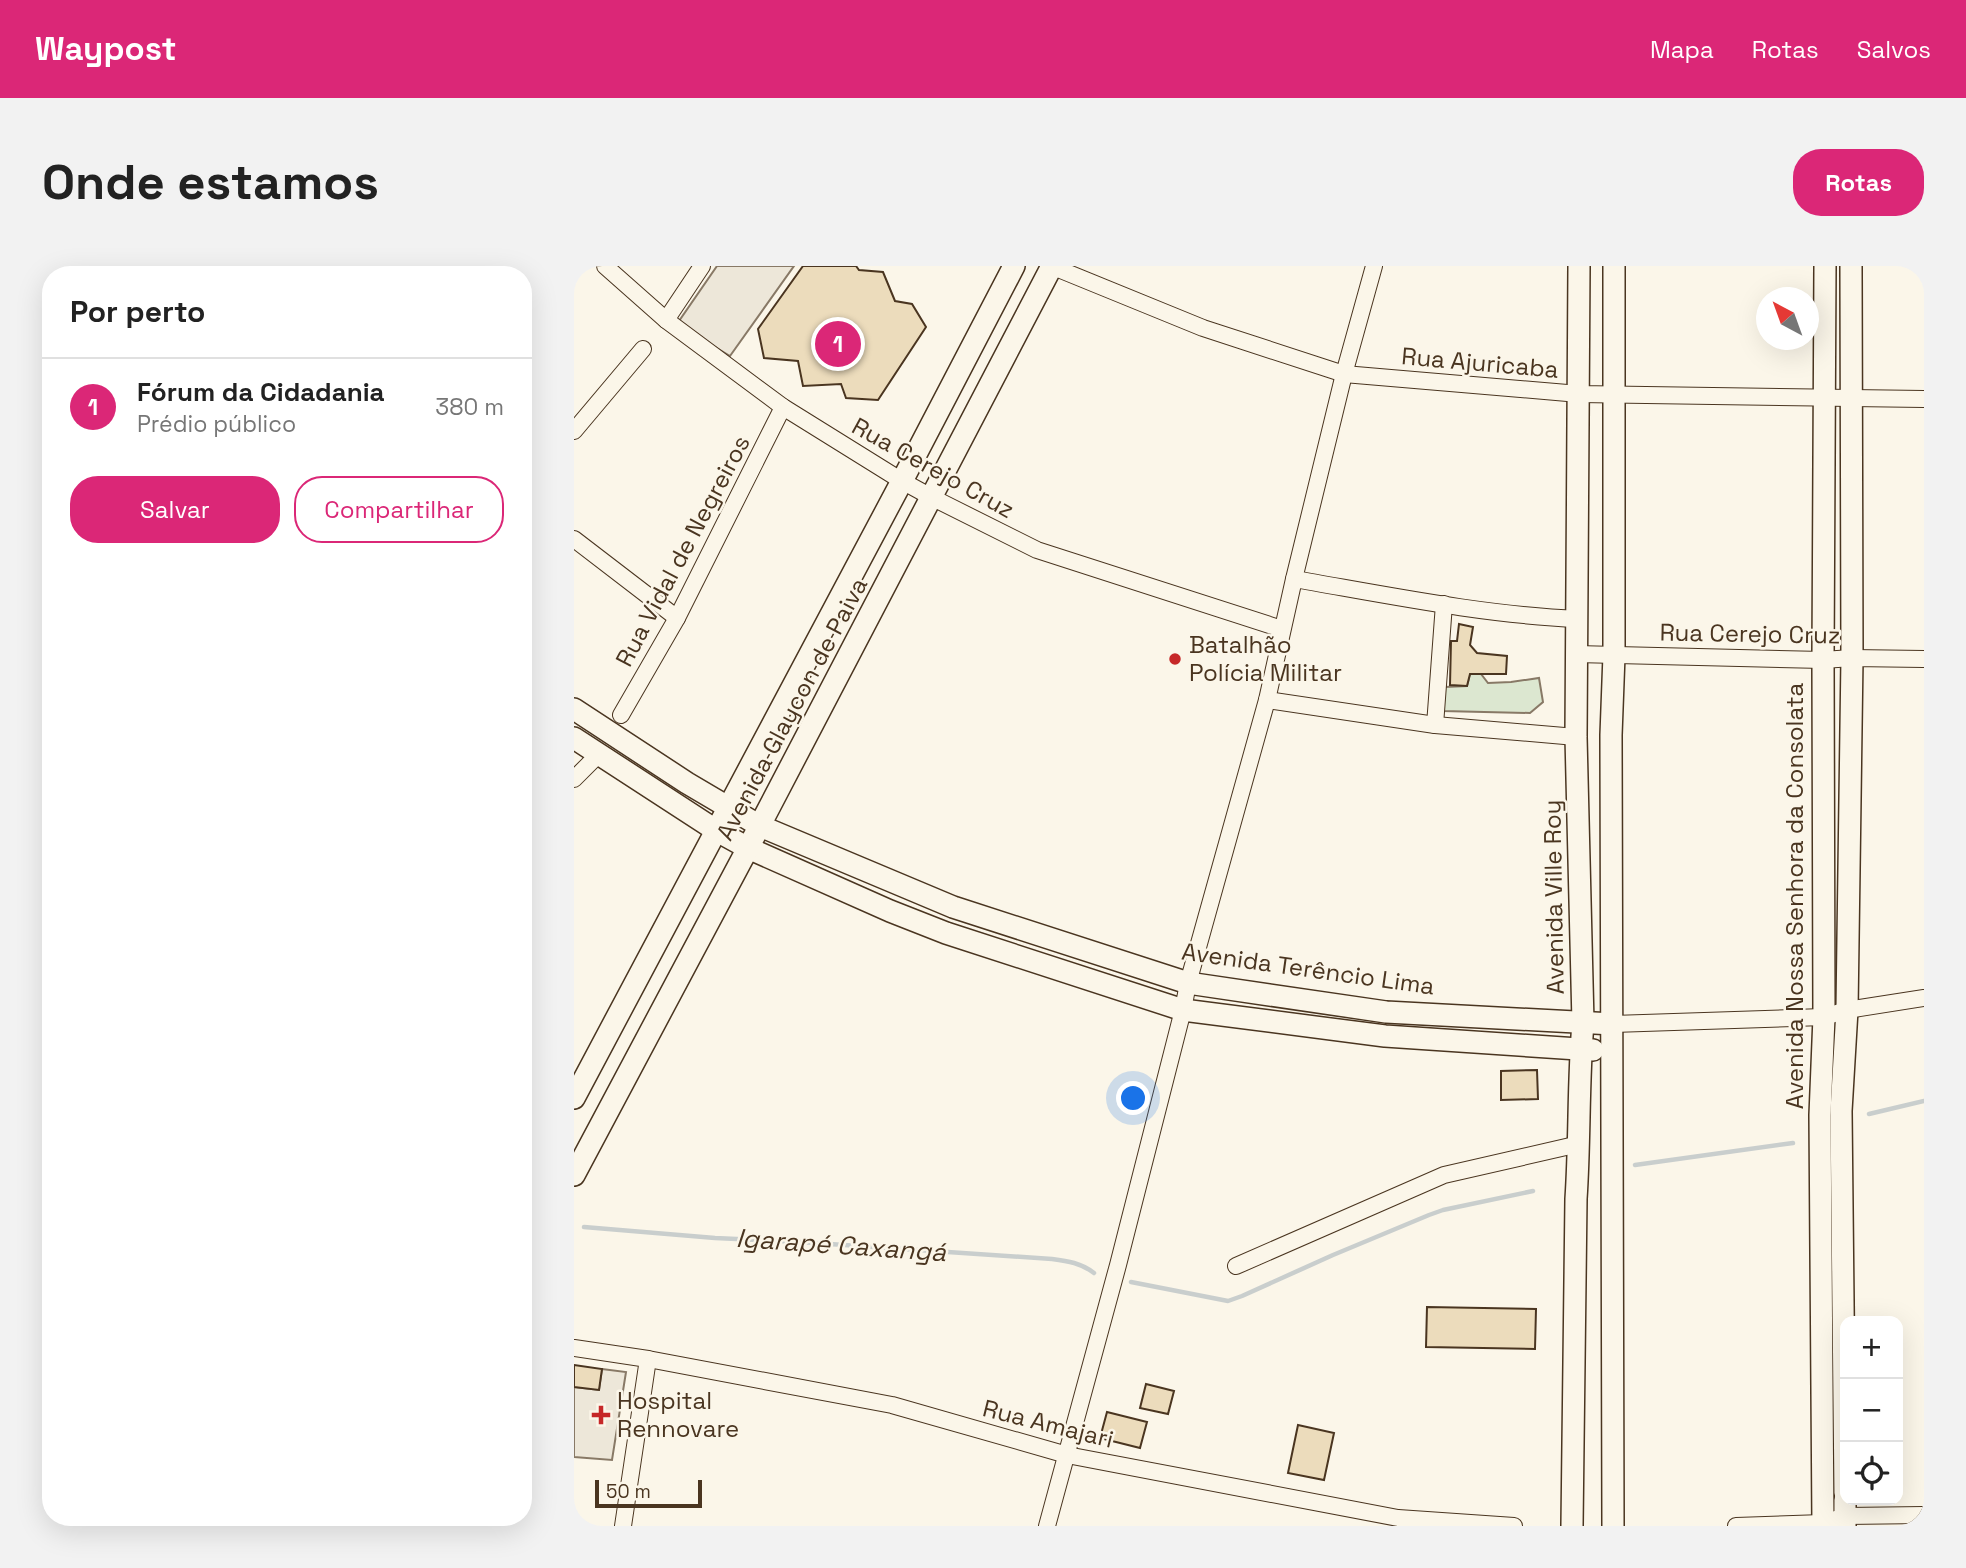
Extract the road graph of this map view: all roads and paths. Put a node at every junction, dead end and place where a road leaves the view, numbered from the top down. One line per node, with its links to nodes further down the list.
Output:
1 (605, 266): 10 (street, Rua Cerejo Cruz)
2 (702, 266): 10 (street)
3 (1014, 266): 20 (main road, Avenida Glaycon de Paiva)
4 (1052, 266): 12 (street, Rua Ajuricaba); 21 (main road, Avenida Glaycon de Paiva)
5 (1374, 266): 12 (street)
6 (1579, 266): 13 (main road, Avenida Ville Roy)
7 (1614, 266): 14 (main road)
8 (1825, 266): 15 (main road, Avenida Nossa Senhora da Consolata)
9 (1851, 266): 16 (main road, Avenida Nossa Senhora da Consolata)
10 (666, 320): 18 (street, Rua Cerejo Cruz)
11 (643, 349): 19 (street)
12 (1344, 374): 13 (street, Rua Ajuricaba); 23 (street)
13 (1579, 394): 14 (street, Rua Ajuricaba); 26 (main road, Avenida Ville Roy)
14 (1613, 395): 15 (street, Rua Ajuricaba); 29 (main road)
15 (1825, 396): 16 (street, Rua Ajuricaba); 32 (main road, Avenida Nossa Senhora da Consolata)
16 (1850, 398): 17 (street, Rua Ajuricaba); 30 (main road, Avenida Nossa Senhora da Consolata)
17 (1924, 399)
18 (783, 407): 20 (street, Rua Cerejo Cruz); 25 (street, Rua Vidal de Negreiros)
19 (574, 431)
20 (902, 481): 21 (street, Rua Cerejo Cruz); 41 (main road, Avenida Glaycon de Paiva)
21 (933, 498): 27 (street, Rua Cerejo Cruz); 42 (main road, Avenida Glaycon de Paiva)
22 (574, 539): 25 (street)
23 (1294, 579): 24 (street); 27 (street)
24 (1444, 604): 26 (street); 36 (street)
25 (677, 618): 35 (street, Rua Vidal de Negreiros)
26 (1578, 619): 28 (main road, Avenida Ville Roy)
27 (1282, 629): 33 (street)
28 (1576, 654): 29 (street, Rua Cerejo Cruz); 37 (main road, Avenida Ville Roy)
29 (1614, 655): 32 (street, Rua Cerejo Cruz); 53 (main road)
30 (1852, 658): 31 (street, Rua Cerejo Cruz); 32 (street, Rua Cerejo Cruz); 50 (main road, Avenida Nossa Senhora da Consolata)
31 (1924, 659)
32 (1823, 660): 51 (main road, Avenida Nossa Senhora da Consolata)
33 (1267, 700): 36 (street); 47 (street)
34 (574, 709): 41 (main road, Avenida Terêncio Lima)
35 (621, 715)
36 (1435, 725): 37 (street)
37 (1576, 737): 52 (main road, Avenida Ville Roy)
38 (574, 738): 39 (main road)
39 (598, 755): 40 (street); 43 (main road)
40 (574, 779)
41 (728, 808): 42 (main road, Avenida Terêncio Lima); 43 (main road, Avenida Glaycon de Paiva)
42 (760, 826): 44 (main road, Avenida Glaycon de Paiva); 45 (main road, Avenida Terêncio Lima)
43 (717, 831): 44 (main road); 56 (main road, Avenida Glaycon de Paiva)
44 (748, 848): 46 (main road); 58 (main road, Avenida Glaycon de Paiva)
45 (902, 886): 46 (main road); 47 (main road, Avenida Terêncio Lima)
46 (890, 911): 49 (main road)
47 (1188, 983): 49 (street); 52 (main road, Avenida Terêncio Lima)
48 (1924, 998): 50 (street, Avenida Terêncio Lima)
49 (1183, 1010): 54 (main road); 63 (street)
50 (1847, 1010): 51 (street, Avenida Terêncio Lima); 62 (main road, Avenida Nossa Senhora da Consolata)
51 (1824, 1017): 53 (street, Avenida Terêncio Lima); 66 (main road, Avenida Nossa Senhora da Consolata)
52 (1583, 1023): 53 (main road, Avenida Terêncio Lima); 54 (main road, Avenida Ville Roy)
53 (1613, 1024): 55 (main road)
54 (1581, 1050): 55 (main road); 57 (main road, Avenida Ville Roy)
55 (1612, 1051): 71 (main road)
56 (574, 1098)
57 (1579, 1148): 59 (street); 70 (main road, Avenida Ville Roy)
58 (574, 1175)
59 (1236, 1266)
60 (574, 1348): 61 (street, Rua Amajari)
61 (648, 1359): 63 (street, Rua Amajari); 67 (street)
62 (1845, 1442)
63 (1067, 1455): 68 (street); 69 (street, Rua Amajari)
64 (1845, 1514): 65 (street); 66 (street)
65 (1924, 1515)
66 (1823, 1524): 72 (street)
67 (623, 1526)
68 (1047, 1526)
69 (1514, 1526)
70 (1572, 1526)
71 (1613, 1526)
72 (1736, 1526)

